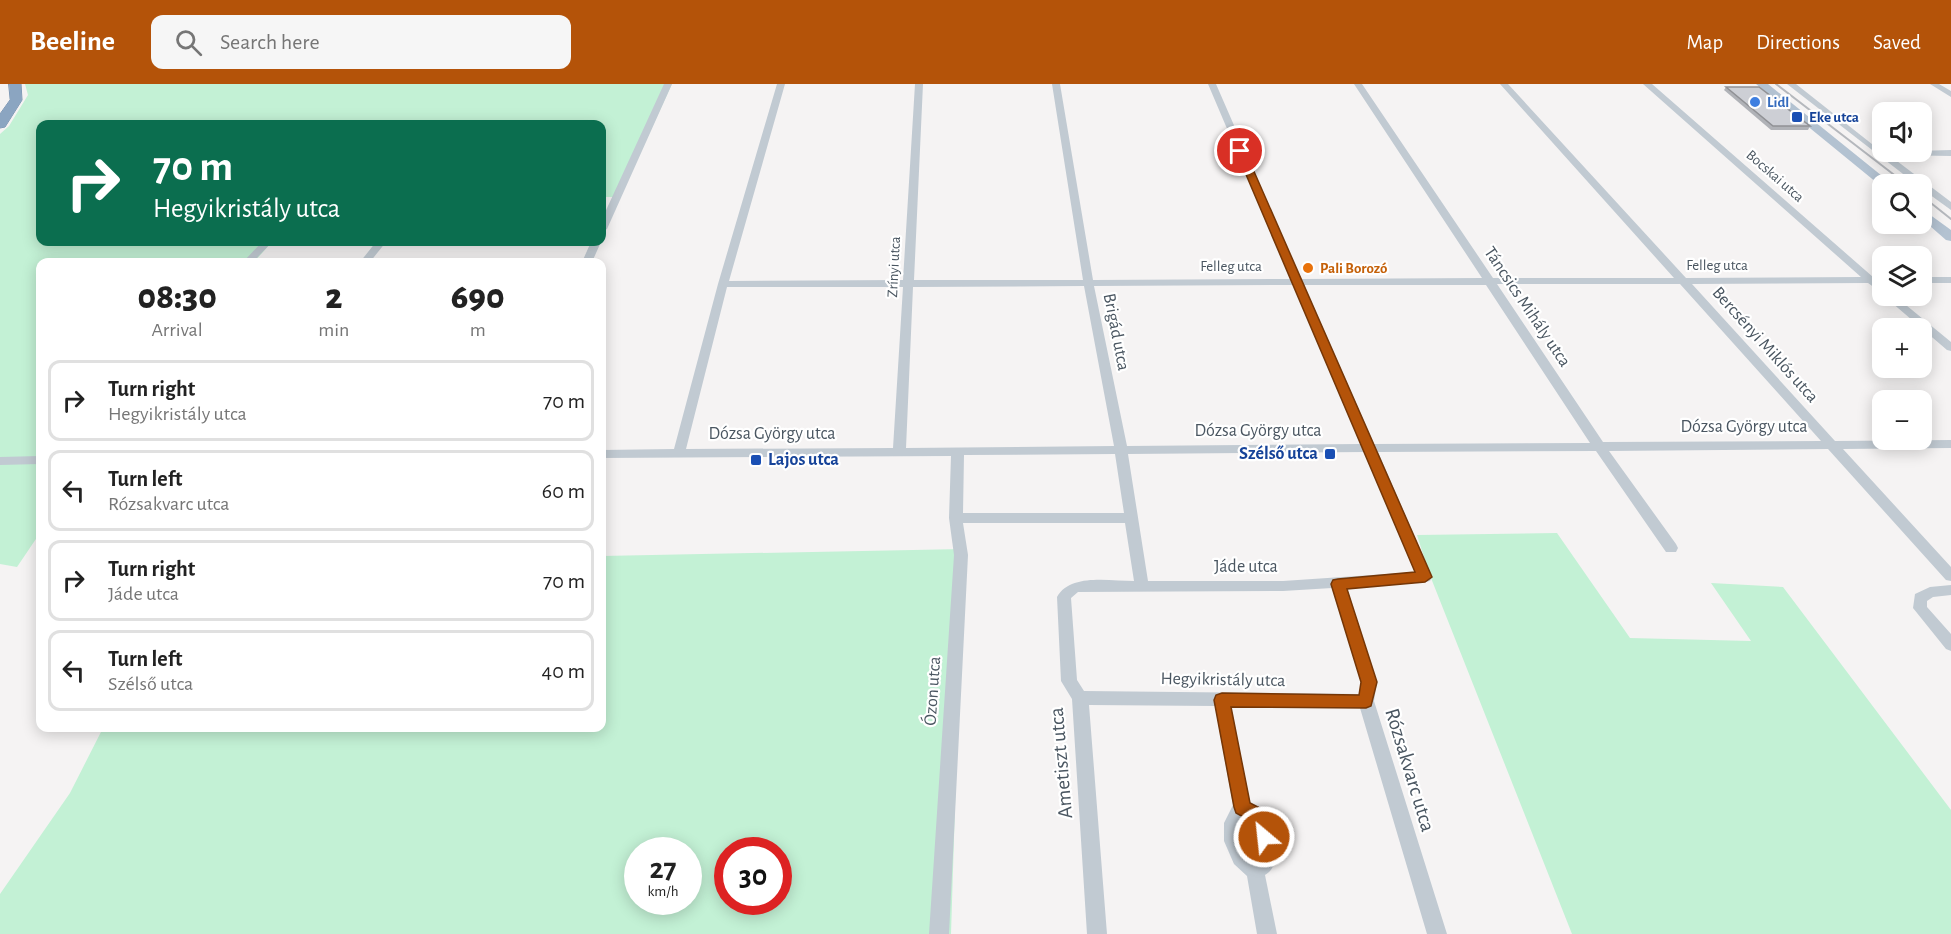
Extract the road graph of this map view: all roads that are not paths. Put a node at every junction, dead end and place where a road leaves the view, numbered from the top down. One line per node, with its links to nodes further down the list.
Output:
1 (15, 84): 14 (highway)
2 (668, 84): 21 (street)
3 (781, 84): 37 (street)
4 (918, 84): 35 (street, Zrínyi utca)
5 (1056, 84): 36 (street, Brigád utca)
6 (1212, 84): 33 (street)
7 (1358, 84): 34 (street, Táncsics Mihály utca)
8 (1504, 84): 29 (street, Bercsényi Miklós utca)
9 (1647, 84): 28 (street, Bocskai utca)
10 (1761, 84): 19 (main road)
11 (1791, 84): 15 (street)
12 (1934, 84): 13 (street)
13 (1951, 95)
14 (0, 124)
15 (1872, 147)
16 (1932, 153): 17 (street)
17 (1951, 153)
18 (1892, 162): 20 (street)
19 (1874, 174)
20 (1951, 207)
21 (606, 216)
22 (1932, 221): 23 (main road)
23 (1951, 237)
24 (263, 246): 26 (street)
25 (378, 246): 27 (street)
26 (252, 258)
27 (368, 258)
28 (1872, 276)
29 (1681, 280): 30 (street, Felleg utca); 34 (street, Felleg utca); 41 (street, Bercsényi Miklós utca)
30 (1872, 280)
31 (1932, 280): 32 (street)
32 (1951, 280)
33 (1296, 281): 34 (street, Felleg utca); 36 (street, Felleg utca); 43 (street)
34 (1490, 281): 42 (street, Táncsics Mihály utca)
35 (908, 282): 36 (street, Felleg utca); 37 (street, Felleg utca); 45 (street, Zrínyi utca)
36 (1088, 282): 44 (street, Brigád utca)
37 (723, 284): 47 (street)
38 (1901, 306): 39 (street)
39 (1951, 348)
40 (1951, 444): 41 (street, Dózsa György utca)
41 (1832, 445): 42 (street, Dózsa György utca); 54 (street, Bercsényi Miklós utca)
42 (1599, 446): 43 (street, Dózsa György utca); 53 (street, Táncsics Mihály utca)
43 (1368, 448): 44 (street, Dózsa György utca); 55 (street, Jáde utca)
44 (1121, 450): 46 (street, Dózsa György utca); 52 (street, Brigád utca)
45 (899, 452): 46 (street, Dózsa György utca); 47 (street, Dózsa György utca)
46 (958, 452): 51 (street, Ózon utca)
47 (679, 453): 48 (street, Dózsa György utca)
48 (606, 454)
49 (36, 460): 50 (street)
50 (0, 461)
51 (956, 518): 52 (street); 65 (street, Ózon utca)
52 (1132, 518): 56 (street, Brigád utca)
53 (1671, 548)
54 (1951, 576)
55 (1338, 584): 56 (street, Jáde utca); 62 (street, Rózsakvarc utca)
56 (1142, 587): 58 (street, Jáde utca)
57 (1951, 590): 59 (street)
58 (1068, 591): 60 (street, Ametiszt utca)
59 (1951, 645)
60 (1080, 698): 61 (street, Hegyikristály utca); 66 (street, Ametiszt utca)
61 (1222, 700): 62 (street, Hegyikristály utca); 63 (street)
62 (1366, 701): 68 (street, Rózsakvarc utca)
63 (1242, 807): 64 (street); 64 (street)
64 (1255, 871): 67 (street)
65 (939, 934)
66 (1097, 934)
67 (1267, 934)
68 (1437, 934)

